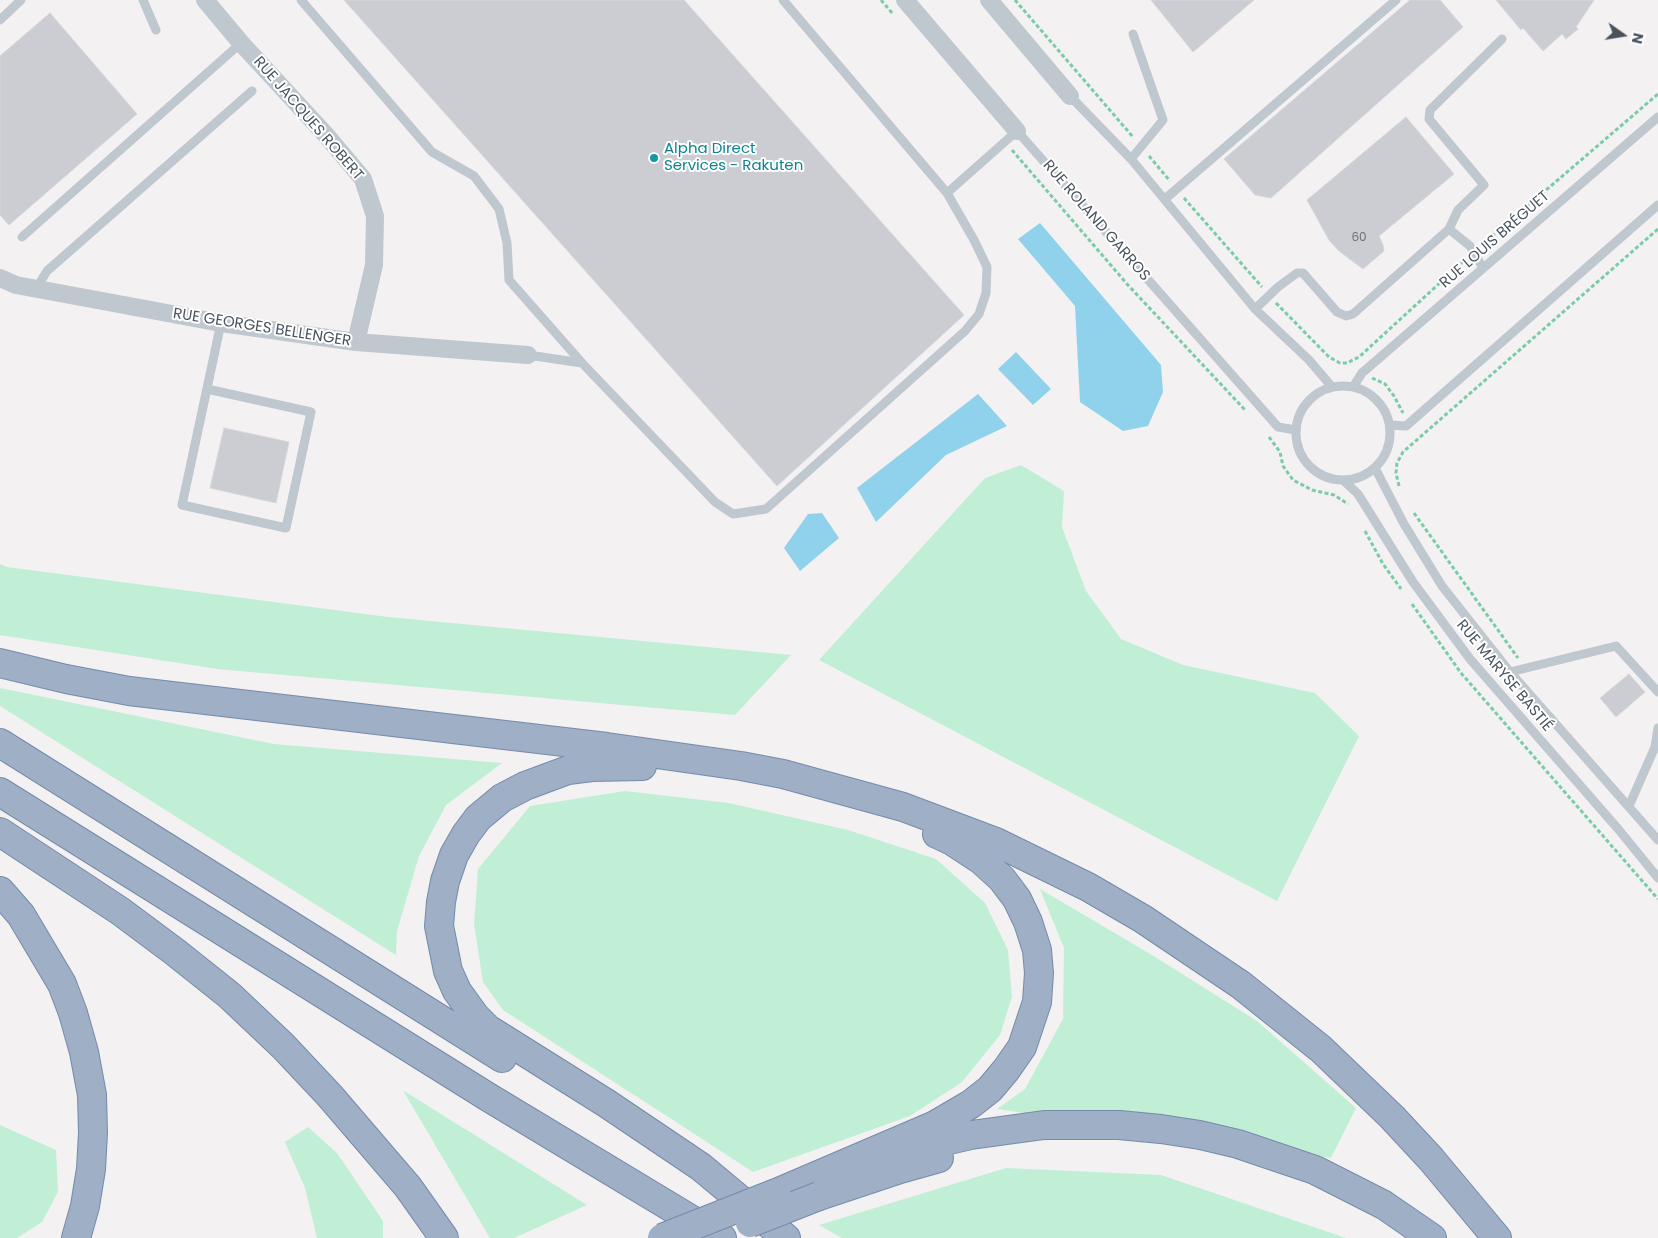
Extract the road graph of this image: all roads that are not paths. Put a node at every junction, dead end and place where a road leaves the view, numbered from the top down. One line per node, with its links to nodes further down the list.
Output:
1 (21, 0): 9 (lane)
2 (144, 0): 10 (lane)
3 (205, 0): 13 (street, RUE JACQUES ROBERT)
4 (301, 0): 31 (lane)
5 (783, 0): 19 (lane)
6 (905, 0): 17 (street, RUE ROLAND GARROS)
7 (989, 0): 15 (street)
8 (1396, 0): 20 (lane)
9 (0, 20)
10 (156, 30)
11 (1133, 34): 18 (lane)
12 (1502, 39): 22 (lane)
13 (241, 43): 23 (lane); 29 (street, RUE JACQUES ROBERT)
14 (252, 91): 26 (lane)
15 (1070, 96): 18 (lane)
16 (1658, 117): 24 (lane, RUE LOUIS BRÉGUET)
17 (1011, 136): 19 (lane); 36 (lane, RUE ROLAND GARROS)
18 (1131, 159): 20 (lane)
19 (947, 193): 31 (lane)
20 (1165, 200): 27 (lane)
21 (1658, 205): 35 (lane)
22 (1449, 229): 24 (lane); 27 (lane)
23 (22, 237)
24 (1483, 268): 33 (lane, RUE LOUIS BRÉGUET)
25 (0, 278): 26 (street, RUE GEORGES BELLENGER)
26 (36, 289): 28 (street, RUE GEORGES BELLENGER)
27 (1255, 309): 32 (lane)
28 (222, 323): 29 (street, RUE GEORGES BELLENGER); 34 (lane)
29 (356, 342): 30 (street, RUE GEORGES BELLENGER)
30 (528, 355): 31 (lane)
31 (582, 363)
32 (1332, 387): 33 (lane); 36 (lane)
33 (1353, 387): 35 (lane)
34 (207, 390): 34 (lane)
35 (1390, 425): 37 (lane)
36 (1296, 430): 38 (lane)
37 (1375, 468): 38 (lane); 40 (lane, RUE MARYSE BASTIÉ)
38 (1344, 480): 48 (lane, RUE MARYSE BASTIÉ)
39 (0, 664): 59 (highway)
40 (1510, 672): 41 (lane); 45 (lane, RUE MARYSE BASTIÉ)
41 (1658, 692)
42 (1658, 728): 45 (lane)
43 (0, 743): 56 (highway)
44 (0, 792): 55 (highway)
45 (1629, 806): 47 (lane, RUE MARYSE BASTIÉ)
46 (0, 832): 52 (highway)
47 (1658, 840)
48 (1658, 878)
49 (0, 891): 51 (highway)
50 (776, 1193): 53 (highway, bridge); 56 (highway); 58 (highway)
51 (76, 1238)
52 (444, 1238)
53 (662, 1238)
54 (712, 1238): 57 (highway, bridge)
55 (722, 1238)
56 (785, 1238)
57 (1407, 1238)
58 (1432, 1238)
59 (1497, 1238)

